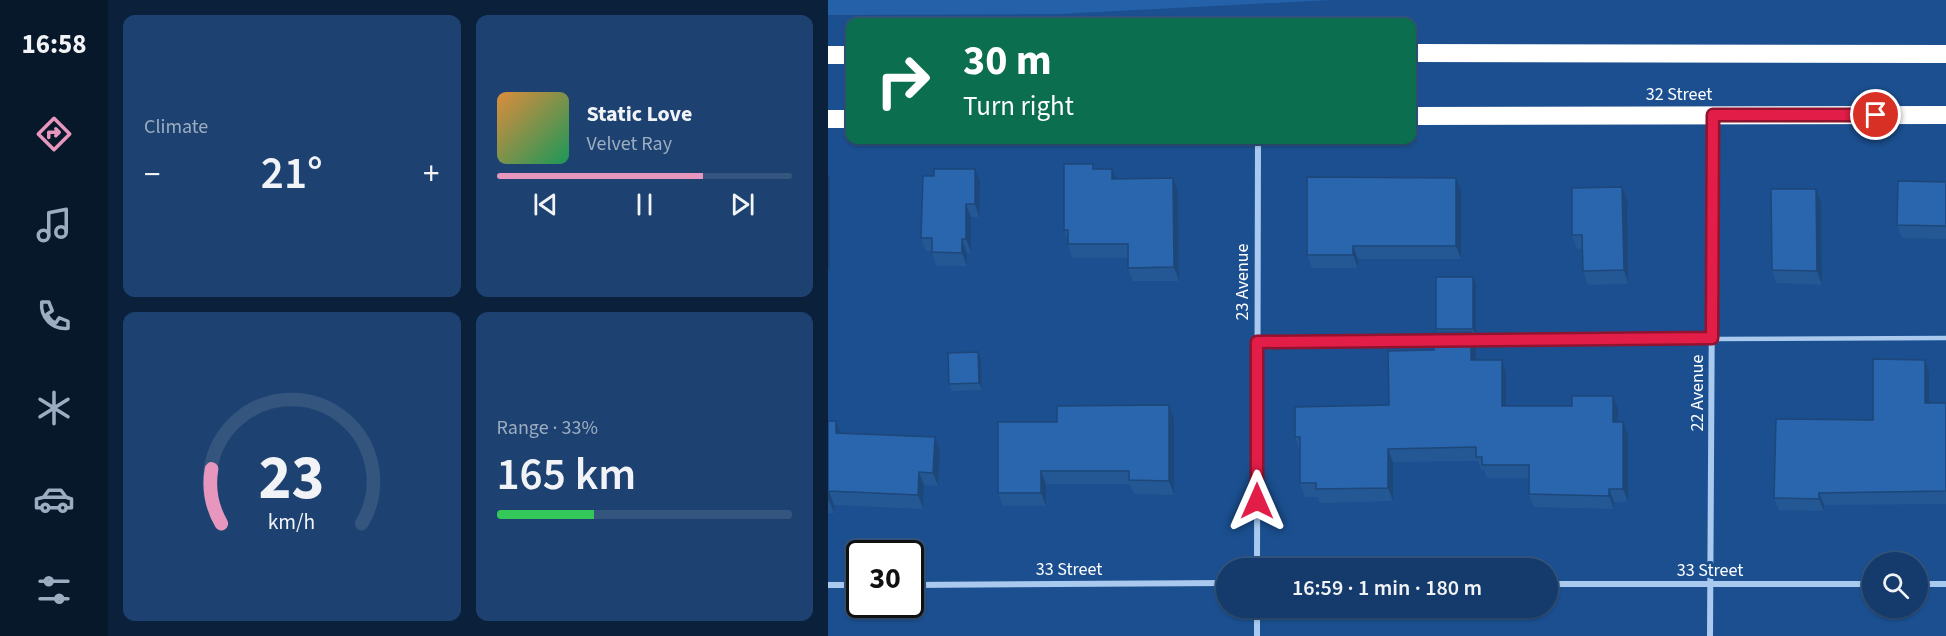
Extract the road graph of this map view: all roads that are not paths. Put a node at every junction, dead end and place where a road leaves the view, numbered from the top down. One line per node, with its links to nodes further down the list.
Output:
1 (1416, 53): 2 (highway)
2 (1946, 54)
3 (846, 55): 4 (highway)
4 (828, 56)
5 (1713, 115): 6 (highway, 32 Street); 7 (highway, 32 Street); 11 (street, 22 Avenue)
6 (1946, 115)
7 (1416, 116)
8 (828, 119): 9 (highway)
9 (846, 119)
10 (1258, 144): 15 (street, 23 Avenue)
11 (1712, 338): 12 (lane); 14 (lane); 25 (street, 22 Avenue)
12 (1946, 338)
13 (1449, 340): 15 (lane)
14 (1461, 340)
15 (1257, 342): 16 (street, 23 Avenue)
16 (1257, 558)
17 (1216, 583): 24 (street, 33 Street)
18 (1558, 584): 25 (street, 33 Street)
19 (1862, 584): 25 (street, 33 Street)
20 (1928, 584): 21 (street)
21 (1946, 584)
22 (828, 585): 23 (street)
23 (846, 585)
24 (924, 585)
25 (1711, 585): 28 (street, 22 Avenue)
26 (1257, 618): 27 (street)
27 (1257, 636)
28 (1710, 636)

